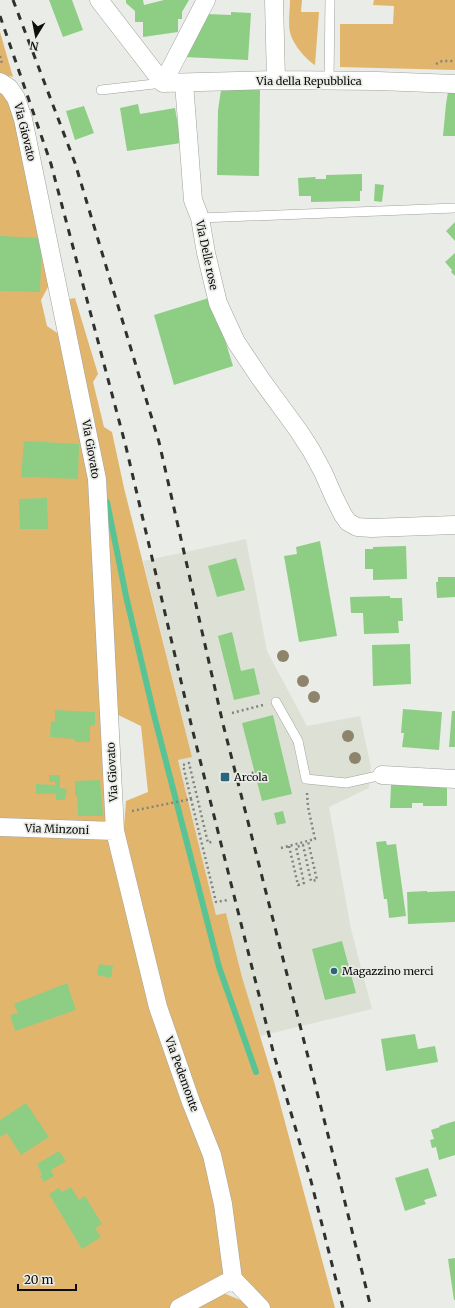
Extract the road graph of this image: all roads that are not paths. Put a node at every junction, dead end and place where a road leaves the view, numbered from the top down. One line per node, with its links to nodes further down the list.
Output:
1 (99, 0): 8 (street)
2 (206, 0): 8 (street)
3 (274, 0): 5 (street)
4 (330, 0): 6 (lane)
5 (276, 80): 6 (street, Via della Repubblica); 9 (street, Via della Repubblica)
6 (329, 81): 10 (street, Via della Repubblica)
7 (0, 82): 19 (street, Via Giovato)
8 (163, 83): 9 (street, Via della Repubblica); 11 (lane)
9 (184, 83): 13 (street, Via Delle rose)
10 (455, 84)
11 (101, 90)
12 (455, 208): 13 (lane)
13 (200, 218): 14 (street, Via Delle rose)
14 (455, 524)
15 (276, 702): 16 (lane)
16 (382, 775): 17 (street)
17 (455, 779)
18 (0, 827): 19 (street, Via Minzoni)
19 (115, 831): 20 (street, Via Pedemonte)
20 (233, 1279): 21 (street); 22 (street)
21 (179, 1308)
22 (261, 1308)

